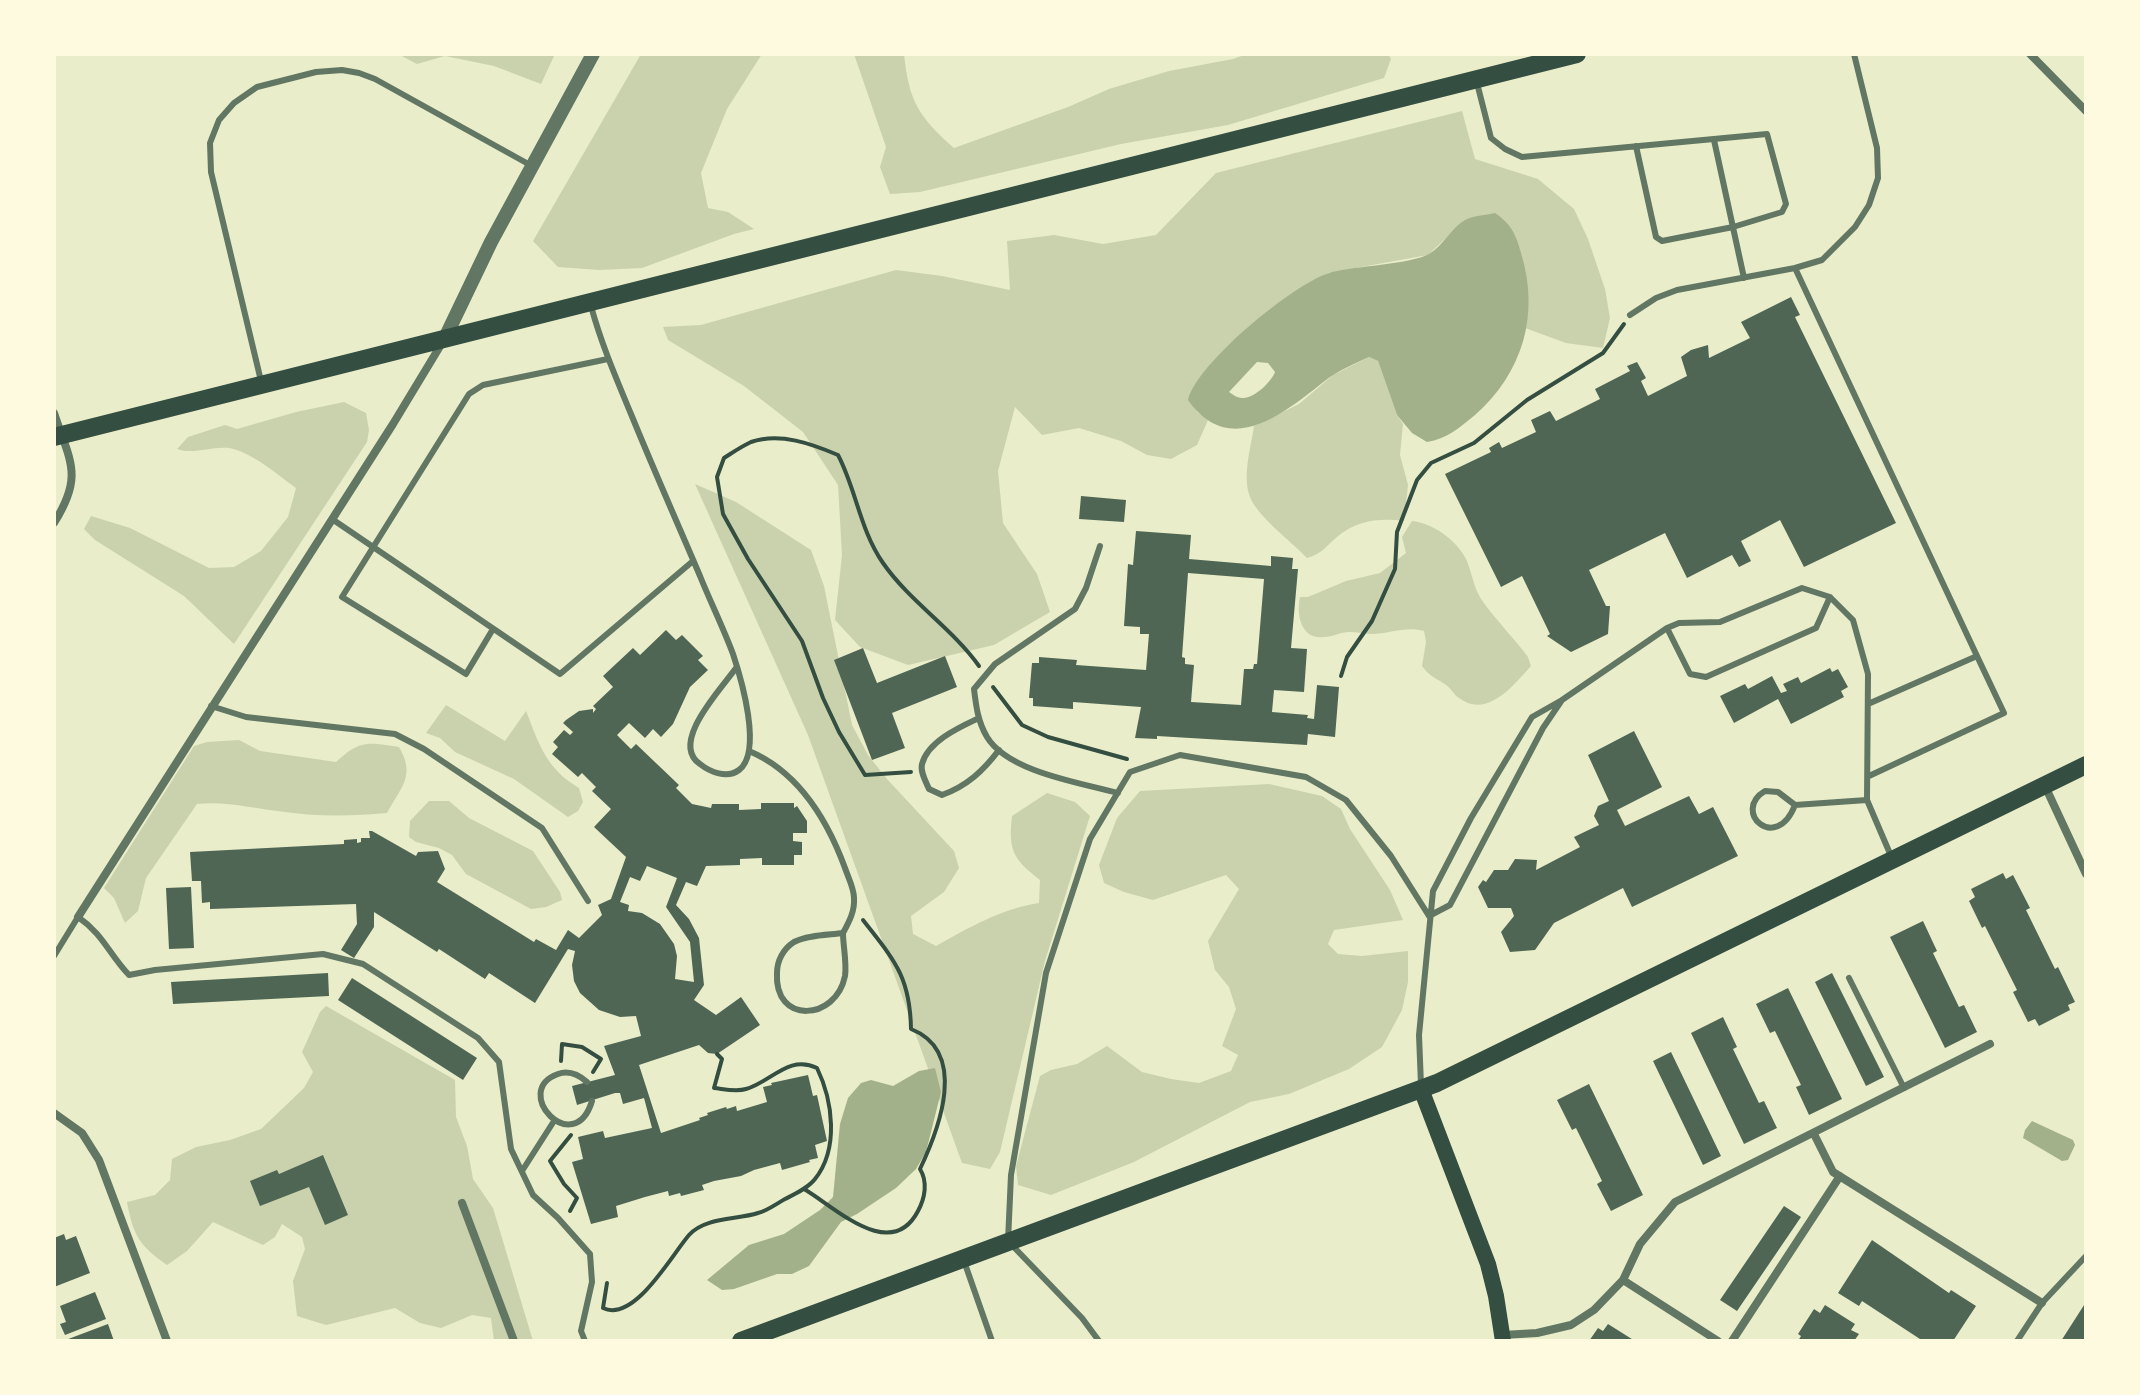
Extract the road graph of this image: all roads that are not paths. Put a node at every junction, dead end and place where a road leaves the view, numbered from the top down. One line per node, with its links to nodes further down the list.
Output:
1 (593, 54): 9 (street)
2 (1577, 54): 5 (main road)
3 (1854, 54): 11 (lane)
4 (2030, 54): 6 (street)
5 (1476, 80): 8 (lane); 13 (main road)
6 (2086, 111)
7 (1714, 140): 8 (lane); 10 (lane); 10 (lane)
8 (1636, 146): 10 (lane)
9 (532, 166): 15 (street); 17 (lane)
10 (1733, 227): 12 (lane)
11 (1795, 268): 12 (lane); 28 (lane)
12 (1744, 278): 14 (lane)
13 (590, 302): 15 (main road); 16 (lane)
14 (1630, 315)
15 (444, 340): 17 (main road); 20 (street)
16 (608, 359): 23 (lane); 24 (lane)
17 (261, 385): 19 (main road)
18 (54, 413): 19 (street)
19 (58, 436): 21 (street)
20 (332, 519): 23 (lane); 32 (street)
21 (54, 523)
22 (1100, 546): 33 (lane)
23 (373, 547): 27 (lane); 27 (lane)
24 (693, 561): 27 (lane); 29 (lane)
25 (1830, 597): 26 (lane); 26 (lane); 31 (lane)
26 (1667, 628): 30 (lane)
27 (493, 629)
28 (1977, 656): 31 (lane); 37 (lane)
29 (736, 668): 35 (lane); 35 (lane)
30 (1562, 700): 45 (lane); 45 (lane)
31 (1868, 704): 37 (lane)
32 (211, 706): 44 (lane); 46 (street)
33 (979, 718): 34 (lane); 34 (lane)
34 (999, 750): 39 (lane)
35 (749, 751): 47 (lane)
36 (2086, 765): 38 (main road)
37 (1869, 776): 40 (lane)
38 (2044, 785): 42 (main road); 43 (street)
39 (1118, 793): 45 (lane); 61 (lane)
40 (1867, 800): 41 (lane); 42 (lane)
41 (1795, 805): 41 (lane)
42 (1892, 860): 53 (main road)
43 (2086, 874)
44 (588, 901)
45 (1429, 916): 53 (lane)
46 (78, 917): 48 (lane); 58 (lane)
47 (843, 933): 47 (lane)
48 (54, 956)
49 (1849, 978): 52 (lane)
50 (1990, 1044): 52 (street)
51 (587, 1082): 56 (lane)
52 (1904, 1088): 57 (street)
53 (1421, 1089): 61 (main road); 66 (main road)
54 (592, 1101): 56 (lane)
55 (54, 1113): 67 (street)
56 (554, 1121): 58 (lane)
57 (1814, 1134): 59 (street); 64 (street)
58 (522, 1171): 69 (lane)
59 (1840, 1176): 65 (street); 74 (street)
60 (462, 1203): 68 (street)
61 (1008, 1241): 63 (main road); 72 (lane)
62 (2086, 1256): 65 (lane)
63 (962, 1258): 70 (main road); 71 (lane)
64 (1623, 1280): 66 (street); 73 (street)
65 (2042, 1303): 75 (lane)
66 (1503, 1338)
67 (167, 1341)
68 (514, 1341)
69 (585, 1341)
70 (741, 1341)
71 (992, 1341)
72 (1099, 1341)
73 (1718, 1341)
74 (1732, 1341)
75 (2017, 1341)

